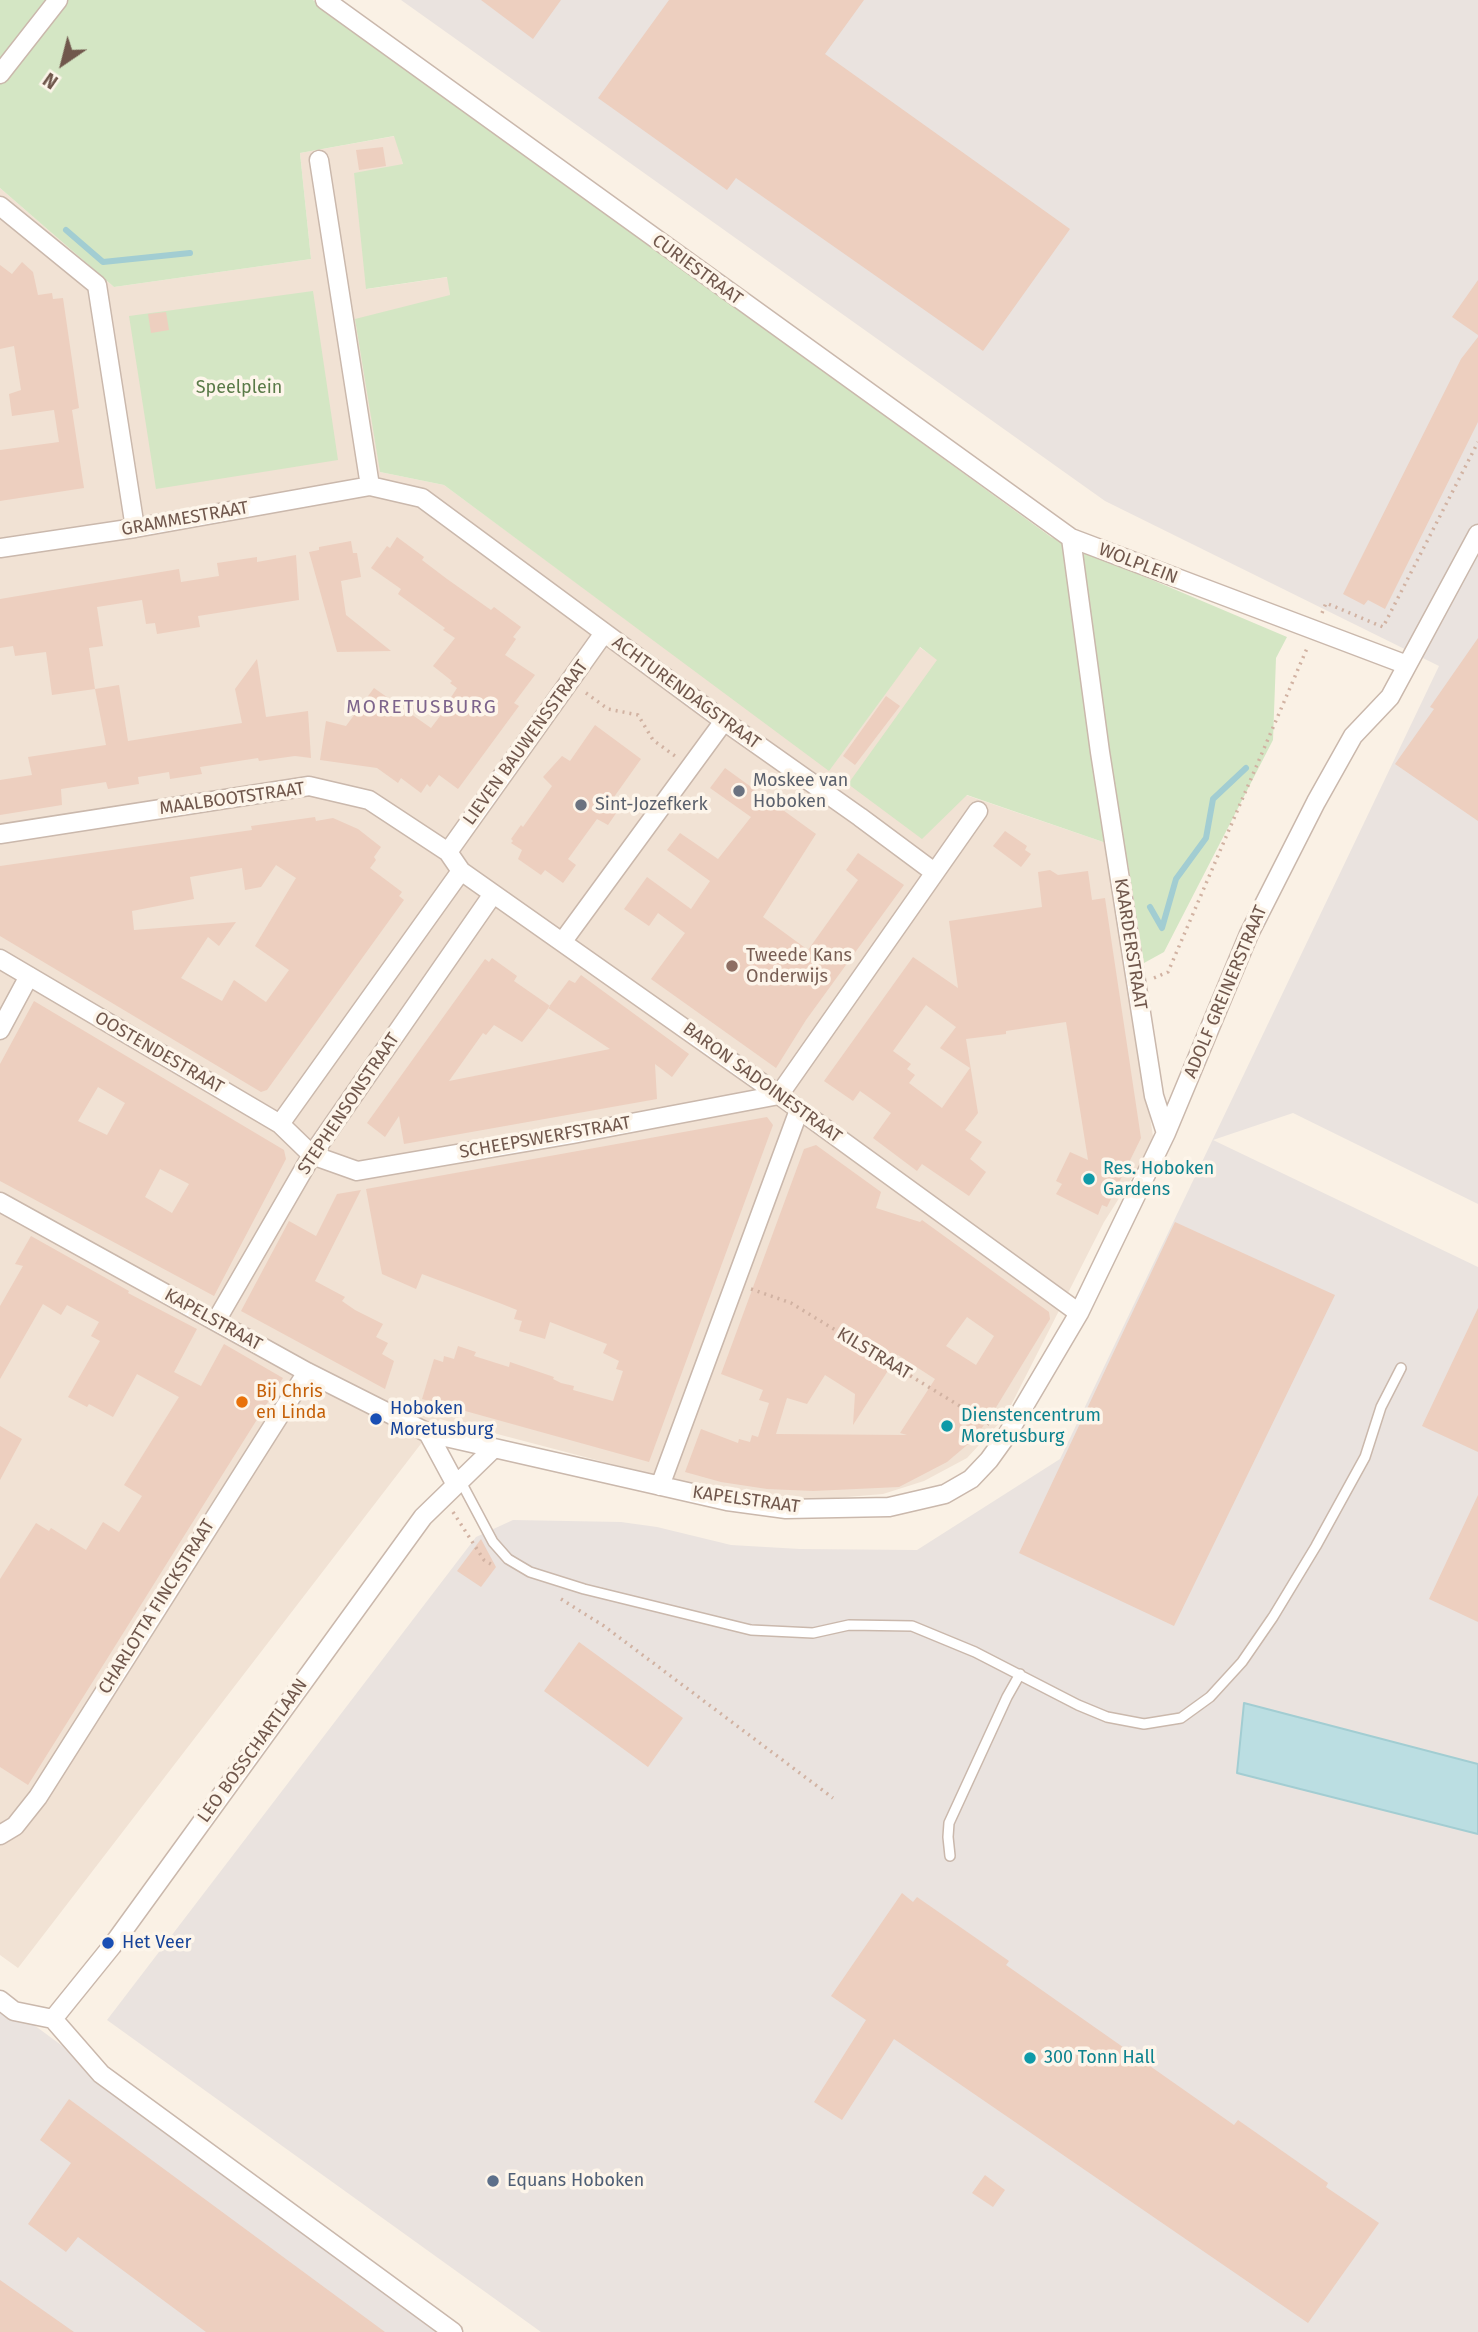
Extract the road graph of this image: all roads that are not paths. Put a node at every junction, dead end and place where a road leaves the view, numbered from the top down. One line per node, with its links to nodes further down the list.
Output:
1 (58, 0): 3 (street)
2 (325, 0): 9 (street, CURIESTRAAT)
3 (0, 74)
4 (319, 160): 6 (street)
5 (0, 206): 7 (street)
6 (370, 486): 7 (street, GRAMMESTRAAT); 11 (street, ACHTURENDAGSTRAAT)
7 (135, 528): 10 (street, GRAMMESTRAAT)
8 (1478, 534): 12 (street, ADOLF GREINERSTRAAT)
9 (1070, 538): 12 (street, WOLPLEIN); 14 (street, WOLPLEIN)
10 (0, 548)
11 (604, 633): 13 (street, ACHTURENDAGSTRAAT); 17 (street, LIEVEN BAUWENSSTRAAT)
12 (1408, 666): 28 (street, ADOLF GREINERSTRAAT)
13 (724, 721): 19 (street, ACHTURENDAGSTRAAT); 21 (street)
14 (1100, 752): 28 (street, KAARDERSTRAAT)
15 (978, 811): 19 (street)
16 (0, 834): 17 (street, MAALBOOTSTRAAT)
17 (448, 852): 18 (street, BARON SADOINESTRAAT)
18 (461, 871): 20 (street, BARON SADOINESTRAAT); 27 (street)
19 (934, 872): 25 (street)
20 (493, 894): 21 (street, BARON SADOINESTRAAT); 29 (street, STEPHENSONSTRAAT)
21 (563, 941): 25 (street, BARON SADOINESTRAAT)
22 (0, 959): 23 (street, OOSTENDESTRAAT)
23 (29, 976): 24 (street); 27 (street, OOSTENDESTRAAT)
24 (0, 1030)
25 (779, 1095): 26 (street, BARON SADOINESTRAAT); 29 (street, SCHEEPSWERFSTRAAT)
26 (799, 1110): 31 (street, BARON SADOINESTRAAT); 39 (street)
27 (280, 1124): 29 (street, OOSTENDESTRAAT)
28 (1166, 1133): 31 (street, ADOLF GREINERSTRAAT)
29 (312, 1155): 32 (street, STEPHENSONSTRAAT)
30 (0, 1202): 32 (street, KAPELSTRAAT)
31 (1079, 1313): 37 (street, ADOLF GREINERSTRAAT)
32 (216, 1321): 34 (street, KAPELSTRAAT)
33 (1401, 1368): 40 (lane)
34 (307, 1372): 35 (street, KAPELSTRAAT); 41 (street, CHARLOTTA FINCKSTRAAT)
35 (428, 1433): 36 (street, KAPELSTRAAT); 38 (street)
36 (494, 1448): 38 (street); 39 (street, KAPELSTRAAT)
37 (989, 1460): 39 (street, KAPELSTRAAT)
38 (458, 1483): 40 (lane); 44 (street, LEO BOSSCHARTLAAN)
39 (660, 1486)
40 (1020, 1674): 42 (lane)
41 (0, 1835)
42 (950, 1856)
43 (0, 2000): 44 (street)
44 (53, 2020): 45 (street)
45 (453, 2332)

